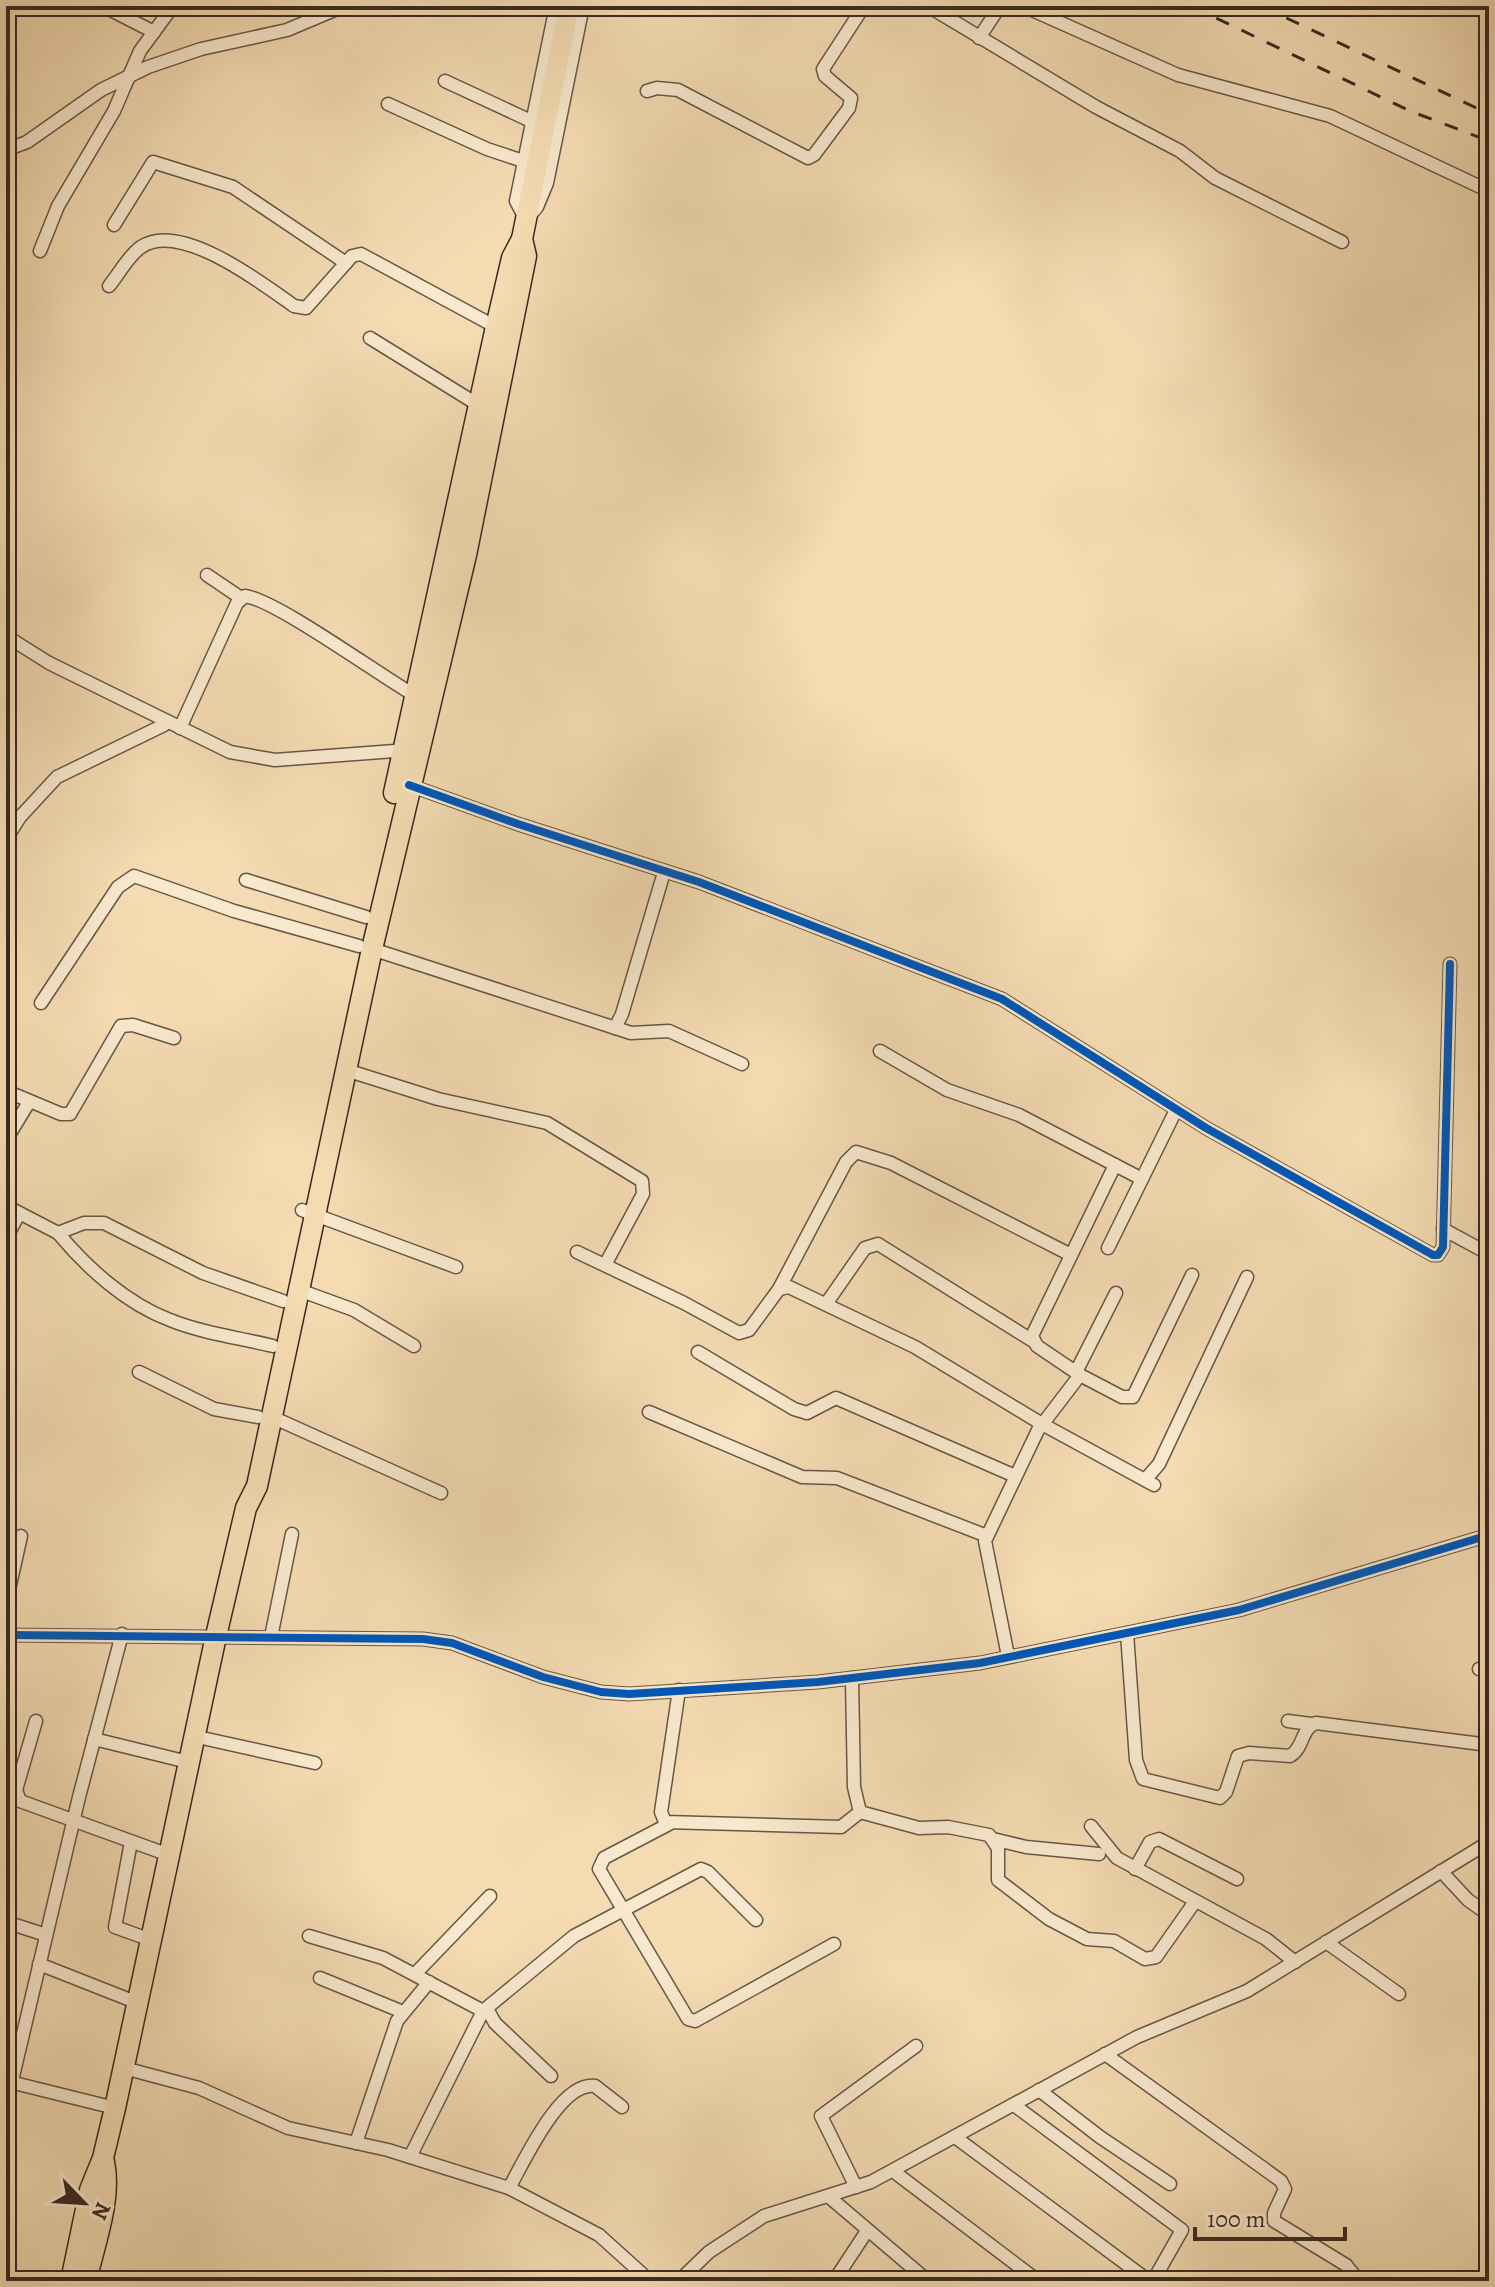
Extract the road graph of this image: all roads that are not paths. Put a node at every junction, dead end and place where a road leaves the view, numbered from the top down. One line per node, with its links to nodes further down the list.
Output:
1 (103, 6): 14 (street)
2 (173, 6): 14 (street)
3 (344, 6): 12 (street)
4 (556, 6): 20 (street)
5 (569, 6): 25 (main road)
6 (583, 6): 25 (street)
7 (864, 6): 18 (street)
8 (928, 6): 15 (street)
9 (1000, 6): 15 (street)
10 (1023, 6): 23 (street)
11 (1478, 6): 13 (street)
12 (323, 10): 16 (street)
13 (1489, 12)
14 (154, 32): 16 (street)
15 (979, 38): 26 (street)
16 (130, 76): 21 (street); 27 (street)
17 (445, 81): 20 (street)
18 (647, 91)
19 (388, 104): 22 (street)
20 (531, 121): 22 (street)
21 (6, 150)
22 (523, 161): 25 (street)
23 (1489, 191)
24 (114, 225): 28 (street)
25 (524, 230): 30 (main road); 36 (main road)
26 (1342, 242)
27 (40, 251)
28 (346, 263): 29 (street); 30 (street)
29 (109, 286)
30 (496, 327): 32 (main road)
31 (370, 338): 32 (street)
32 (480, 406): 36 (main road)
33 (207, 575): 34 (street)
34 (241, 598): 38 (street); 40 (street)
35 (6, 636): 40 (street)
36 (435, 644): 37 (main road)
37 (428, 669): 38 (main road); 41 (main road)
38 (414, 695): 41 (main road)
39 (164, 725): 43 (street)
40 (180, 728): 41 (street)
41 (411, 750): 42 (main road); 46 (main road)
42 (409, 785): 47 (main road); 58 (street)
43 (6, 839)
44 (662, 879): 51 (street)
45 (246, 880): 46 (street)
46 (366, 917): 47 (main road)
47 (366, 947): 49 (main road); 50 (street); 51 (street)
48 (1450, 964): 65 (street)
49 (360, 974): 55 (main road); 63 (main road)
50 (41, 1003)
51 (615, 1028): 54 (street)
52 (174, 1038): 57 (street)
53 (880, 1051): 60 (street)
54 (742, 1064)
55 (346, 1070): 63 (main road); 72 (street)
56 (6, 1091): 57 (street)
57 (29, 1102): 59 (street)
58 (1176, 1110): 61 (street); 65 (street)
59 (6, 1140)
60 (1115, 1165): 61 (street); 71 (street)
61 (1142, 1179): 68 (street)
62 (6, 1206): 64 (street)
63 (308, 1213): 73 (street); 78 (main road)
64 (19, 1214): 66 (street); 67 (street)
65 (1443, 1229): 70 (street)
66 (58, 1233): 78 (street); 81 (street)
67 (6, 1238)
68 (1108, 1248)
69 (577, 1252): 72 (street)
70 (1489, 1254)
71 (1071, 1255): 76 (street); 80 (street)
72 (605, 1265): 76 (street)
73 (456, 1267)
74 (1192, 1275): 85 (street)
75 (1247, 1277): 88 (street)
76 (779, 1289): 79 (street)
77 (1116, 1293): 85 (street)
78 (291, 1295): 81 (main road); 82 (street); 87 (main road)
79 (826, 1304): 80 (street); 88 (street)
80 (1033, 1341): 85 (street)
81 (273, 1346): 87 (main road)
82 (414, 1346)
83 (698, 1352): 89 (street)
84 (139, 1372): 87 (street)
85 (1078, 1373): 88 (street)
86 (649, 1412): 94 (street)
87 (265, 1417): 90 (street); 99 (main road)
88 (1042, 1424): 89 (street)
89 (1015, 1476): 94 (street)
90 (441, 1493)
91 (292, 1534): 100 (street)
92 (1489, 1535): 96 (street)
93 (21, 1536): 95 (street)
94 (987, 1536): 101 (street)
95 (6, 1603)
96 (1127, 1633): 101 (street); 106 (street)
97 (122, 1634): 98 (street); 99 (street); 108 (street)
98 (6, 1635)
99 (216, 1636): 100 (street); 107 (main road)
100 (271, 1637): 103 (street)
101 (1008, 1656): 102 (street)
102 (852, 1678): 103 (street); 112 (street)
103 (679, 1690): 114 (street)
104 (36, 1721): 113 (street)
105 (1288, 1721): 106 (street)
106 (1311, 1724): 109 (street)
107 (193, 1736): 110 (main road); 111 (street)
108 (94, 1739): 110 (street); 113 (street)
109 (1489, 1745)
110 (188, 1762): 120 (main road)
111 (315, 1763)
112 (860, 1812): 114 (street); 116 (street)
113 (73, 1822): 117 (street); 130 (street)
114 (669, 1824): 126 (street)
115 (1091, 1826): 121 (street)
116 (993, 1839): 119 (street); 125 (street)
117 (131, 1842): 120 (street); 132 (street)
118 (1489, 1842): 122 (street)
119 (1099, 1854)
120 (169, 1855): 132 (main road)
121 (1135, 1869): 123 (street); 125 (street)
122 (1441, 1871): 127 (street); 133 (street)
123 (1237, 1879)
124 (490, 1896): 137 (street)
125 (1194, 1903): 135 (street)
126 (620, 1910): 128 (street); 134 (street); 142 (street)
127 (1489, 1915)
128 (756, 1920)
129 (6, 1922): 130 (street)
130 (46, 1935): 136 (street)
131 (309, 1936): 137 (street)
132 (151, 1940): 141 (main road)
133 (1326, 1942): 135 (street); 140 (street)
134 (834, 1944)
135 (1295, 1962): 145 (street)
136 (39, 1964): 141 (street); 148 (street)
137 (415, 1974): 139 (street)
138 (320, 1978): 143 (street)
139 (429, 1982): 142 (street); 143 (street)
140 (1399, 1994)
141 (138, 2003): 146 (main road)
142 (485, 2010): 147 (street); 156 (street)
143 (403, 2012): 155 (street)
144 (916, 2046): 160 (street)
145 (1105, 2054): 149 (street); 172 (street)
146 (124, 2068): 153 (main road); 155 (street)
147 (551, 2076)
148 (9, 2081): 151 (street); 153 (street)
149 (1039, 2090): 150 (street); 159 (street)
150 (1014, 2105): 154 (street); 171 (street)
151 (6, 2106)
152 (622, 2107): 161 (street)
153 (115, 2108): 157 (main road)
154 (955, 2137): 158 (street); 171 (street)
155 (356, 2143): 156 (street)
156 (410, 2157): 161 (street)
157 (103, 2158): 164 (main road); 165 (main road)
158 (893, 2171): 160 (street); 170 (street)
159 (1170, 2184)
160 (856, 2187): 162 (street)
161 (509, 2188): 166 (street)
162 (828, 2196): 163 (street); 167 (street)
163 (867, 2231): 168 (street); 169 (street)
164 (71, 2281)
165 (86, 2281)
166 (650, 2281)
167 (679, 2281)
168 (834, 2281)
169 (928, 2281)
170 (1038, 2281)
171 (1151, 2281)
172 (1359, 2281)

